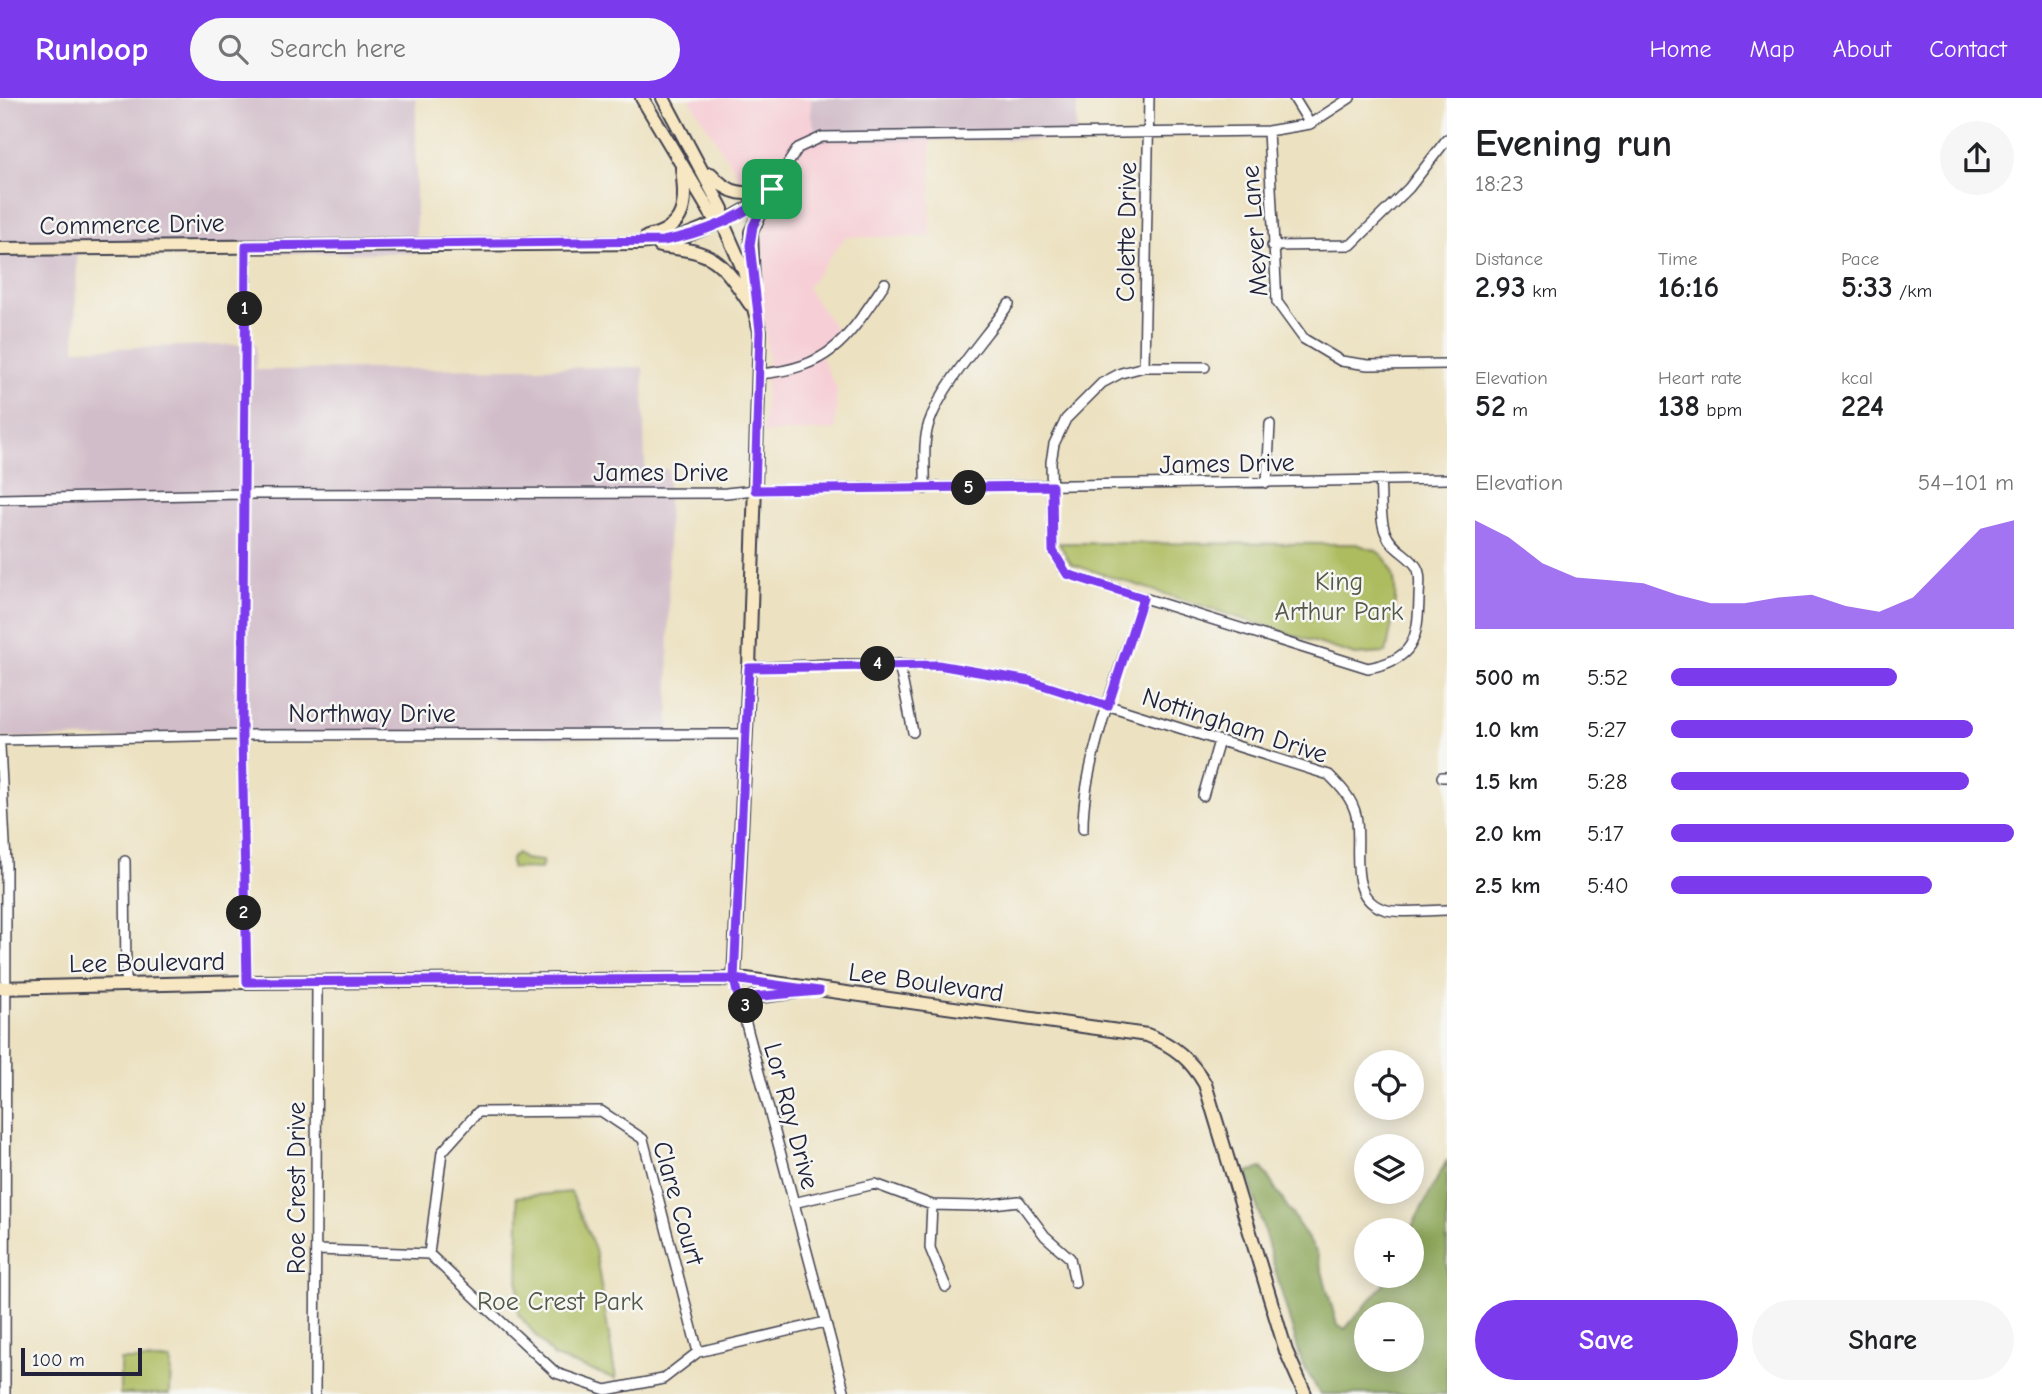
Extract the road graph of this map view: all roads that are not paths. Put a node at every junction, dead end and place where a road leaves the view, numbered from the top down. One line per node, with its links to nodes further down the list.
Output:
1 (642, 98): 11 (main road, Lor Ray Drive)
2 (663, 98): 10 (main road, Lor Ray Drive)
3 (1149, 98): 8 (street, Colette Drive)
4 (1294, 98): 6 (street)
5 (1350, 98): 6 (street, Commerce Drive)
6 (1310, 124): 7 (street, Commerce Drive)
7 (1269, 131): 8 (street, Commerce Drive); 16 (street, Meyer Lane)
8 (1149, 134): 12 (street, Commerce Drive); 23 (street, Colette Drive)
9 (1447, 139): 16 (street)
10 (697, 158): 12 (main road); 13 (main road, Lor Ray Drive)
11 (681, 160): 13 (main road, Lor Ray Drive); 14 (main road)
12 (772, 189): 13 (street, Commerce Drive); 20 (main road)
13 (722, 221): 14 (main road, Commerce Drive); 20 (main road, Lor Ray Drive)
14 (622, 243): 15 (main road, Commerce Drive); 20 (main road)
15 (246, 246): 17 (main road, Commerce Drive); 32 (street)
16 (1272, 246): 21 (street, Meyer Lane)
17 (0, 249)
18 (885, 283): 24 (street)
19 (1009, 304): 30 (street)
20 (757, 315): 24 (main road, Lor Ray Drive)
21 (1447, 364)
22 (1205, 367): 23 (street)
23 (1144, 368): 29 (street)
24 (760, 374): 31 (main road, Lor Ray Drive)
25 (1270, 424): 28 (street)
26 (1447, 479): 27 (street, James Drive)
27 (1380, 480): 28 (street, James Drive); 34 (street)
28 (1266, 483): 29 (street, James Drive)
29 (1052, 486): 30 (street, James Drive); 34 (street)
30 (925, 489): 31 (street, James Drive)
31 (755, 490): 32 (street, James Drive); 36 (main road, Lor Ray Drive)
32 (243, 494): 33 (street, James Drive); 40 (street)
33 (0, 499)
34 (1143, 598): 37 (street)
35 (899, 664): 36 (street, Nottingham Drive); 37 (street, Nottingham Drive); 38 (street)
36 (749, 668): 39 (main road, Lor Ray Drive)
37 (1108, 706): 42 (street, Nottingham Drive); 45 (street)
38 (913, 732)
39 (745, 734): 40 (street, Northway Drive); 48 (main road, Lor Ray Drive)
40 (242, 735): 41 (street, Northway Drive); 50 (street)
41 (0, 740)
42 (1219, 741): 44 (street); 47 (street, Nottingham Drive)
43 (0, 746): 52 (street)
44 (1203, 796)
45 (1083, 829)
46 (125, 861): 51 (street)
47 (1447, 909)
48 (734, 979): 49 (main road, Lee Boulevard); 53 (main road, Lee Boulevard); 54 (street, Lor Ray Drive)
49 (317, 981): 50 (main road, Lee Boulevard); 58 (street, Roe Crest Drive)
50 (247, 982): 51 (main road, Lee Boulevard)
51 (126, 984): 52 (main road, Lee Boulevard)
52 (3, 988): 57 (street)
53 (819, 991): 54 (main road); 68 (main road, Lee Boulevard)
54 (742, 1015): 55 (street, Lor Ray Drive)
55 (793, 1203): 56 (street); 62 (street, Lor Ray Drive)
56 (932, 1205): 60 (street); 61 (street)
57 (3, 1234): 64 (street)
58 (317, 1250): 59 (street); 66 (street, Roe Crest Drive)
59 (429, 1254): 63 (street); 63 (street, Clare Court)
60 (1075, 1283)
61 (947, 1287)
62 (825, 1322): 63 (street); 67 (street, Lor Ray Drive)
63 (698, 1352)
64 (3, 1378): 65 (street)
65 (5, 1394)
66 (315, 1394)
67 (845, 1394)
68 (1305, 1394)

